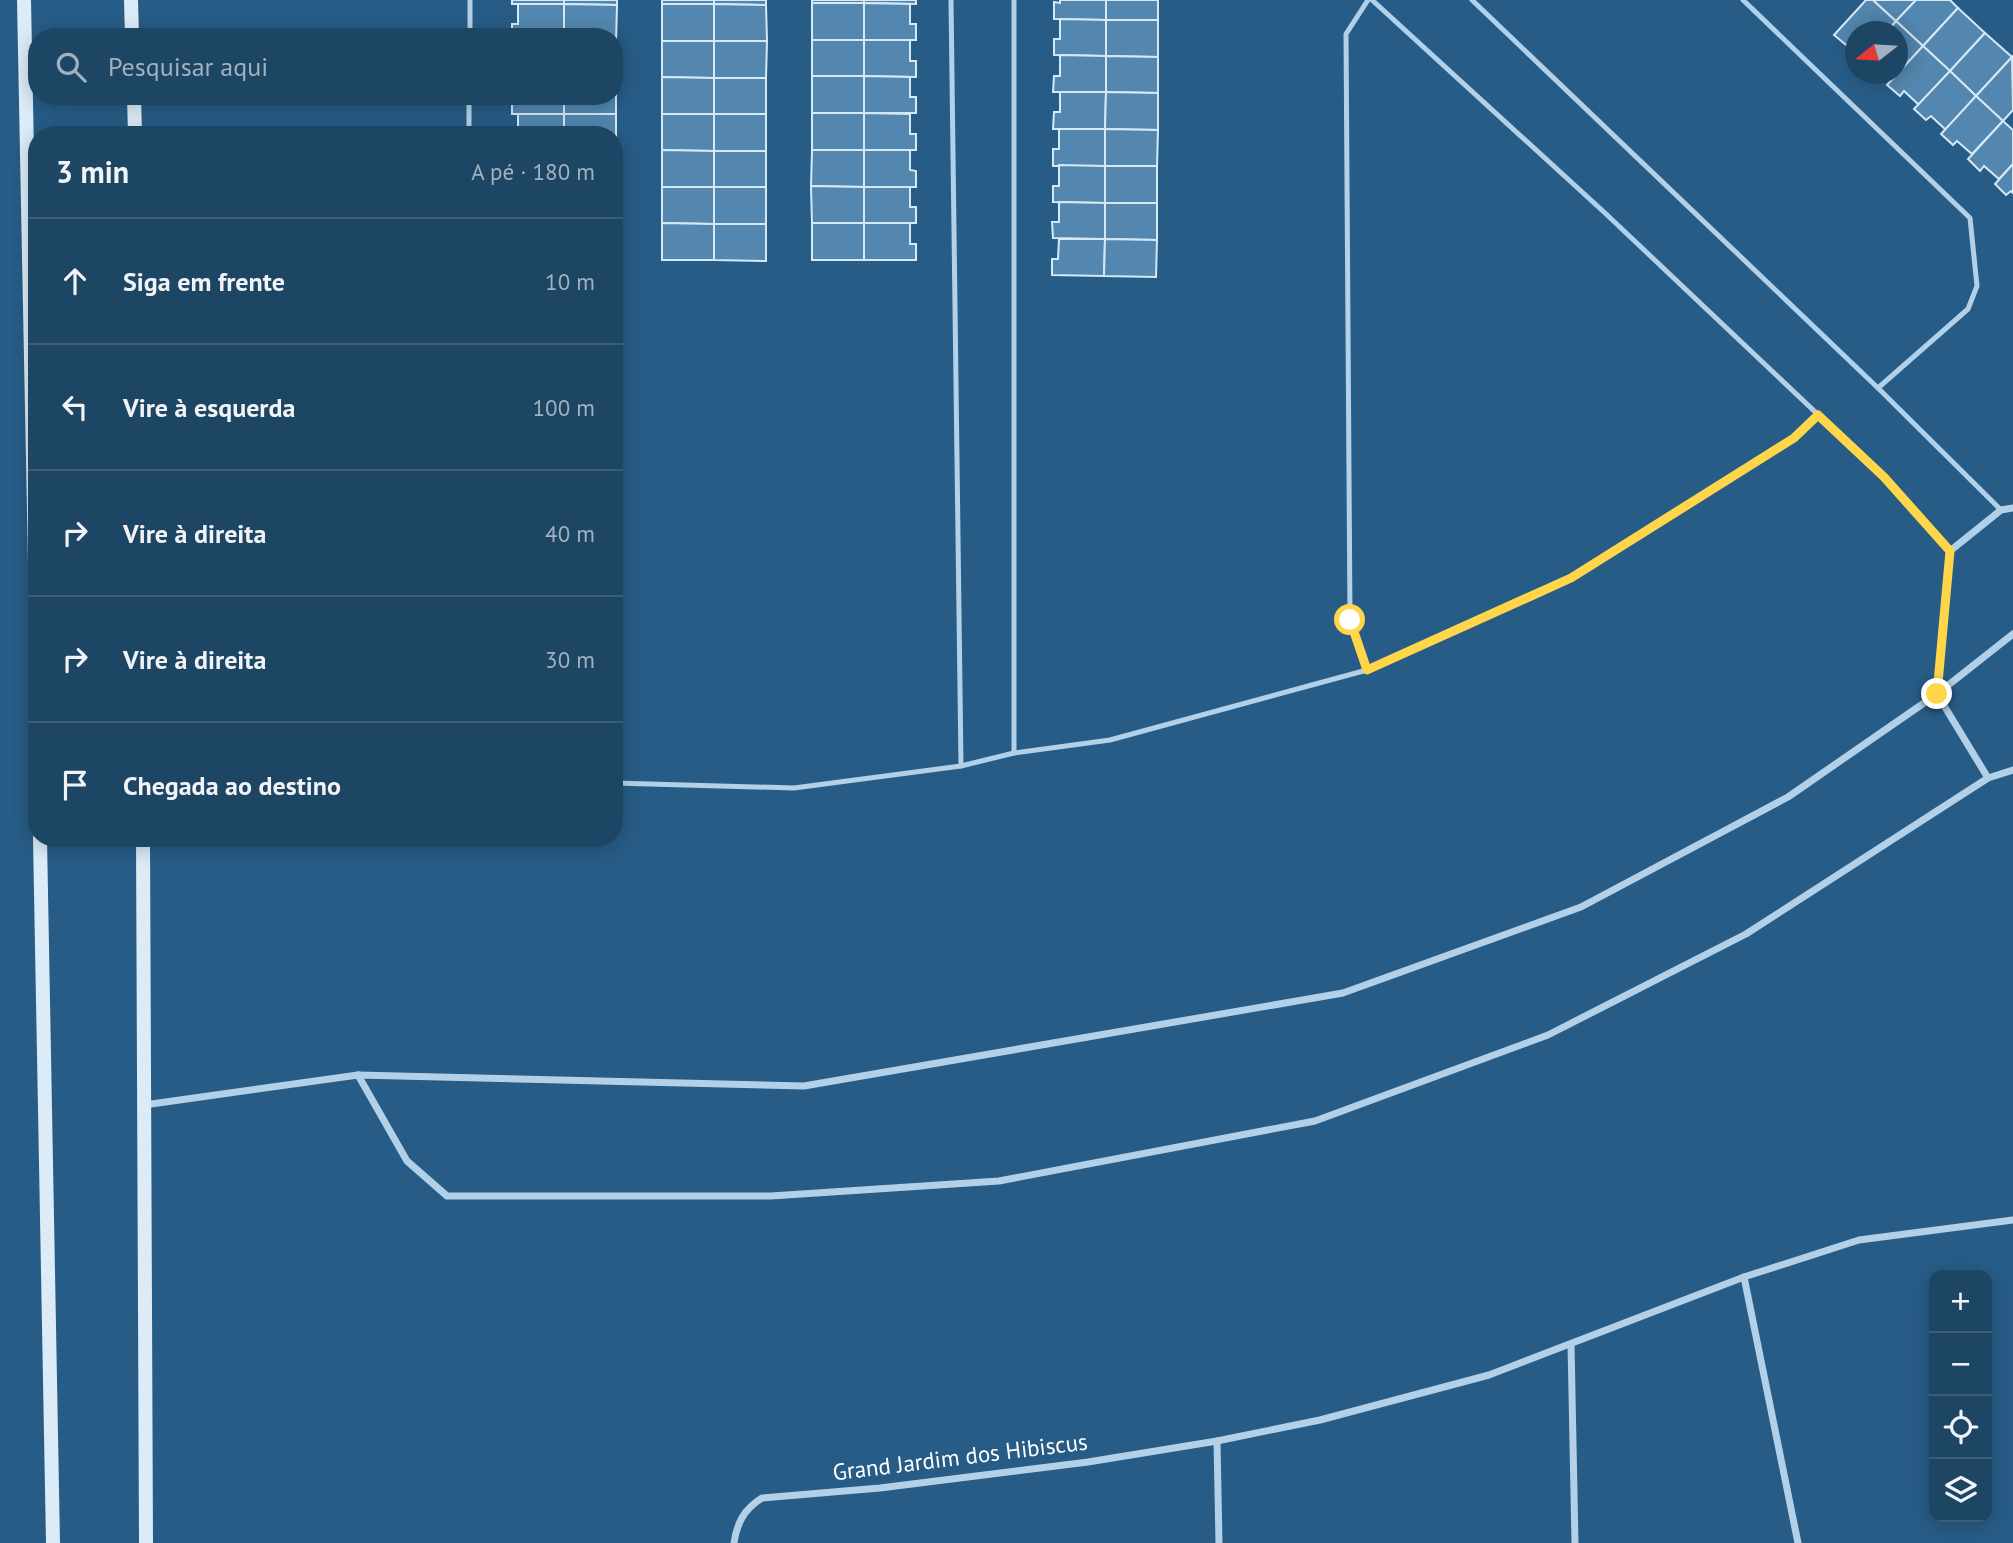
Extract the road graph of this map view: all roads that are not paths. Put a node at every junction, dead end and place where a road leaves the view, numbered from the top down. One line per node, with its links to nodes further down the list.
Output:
1 (24, 0): 15 (main road)
2 (131, 0): 9 (main road)
3 (470, 0): 10 (lane)
4 (951, 0): 25 (lane)
5 (1014, 0): 24 (lane)
6 (1370, 0): 17 (lane); 22 (lane)
7 (1472, 0): 16 (lane)
8 (1743, 0): 16 (lane)
9 (132, 28)
10 (470, 28)
11 (134, 105): 13 (main road)
12 (470, 105): 14 (lane)
13 (135, 126)
14 (469, 126)
15 (28, 205)
16 (1878, 388): 19 (lane)
17 (1818, 415): 20 (lane); 22 (lane)
18 (2013, 508): 19 (street)
19 (2001, 510): 20 (street)
20 (1950, 551): 23 (street)
21 (2013, 634): 23 (street)
22 (1367, 670): 24 (lane)
23 (1937, 694): 27 (street); 31 (street)
24 (1014, 753): 25 (lane)
25 (961, 766): 28 (lane)
26 (2013, 770): 27 (street)
27 (1988, 778): 31 (street)
28 (623, 783)
29 (40, 847): 37 (main road)
30 (143, 847): 32 (main road)
31 (358, 1075): 32 (street)
32 (144, 1105): 38 (main road)
33 (2013, 1220): 34 (street, Grand Jardim dos Hibiscus)
34 (1744, 1277): 35 (street, Grand Jardim dos Hibiscus); 42 (street)
35 (1571, 1344): 36 (street, Grand Jardim dos Hibiscus); 41 (street)
36 (1217, 1441): 39 (street, Grand Jardim dos Hibiscus); 40 (street)
37 (53, 1543)
38 (146, 1543)
39 (734, 1543)
40 (1219, 1543)
41 (1575, 1543)
42 (1798, 1543)

